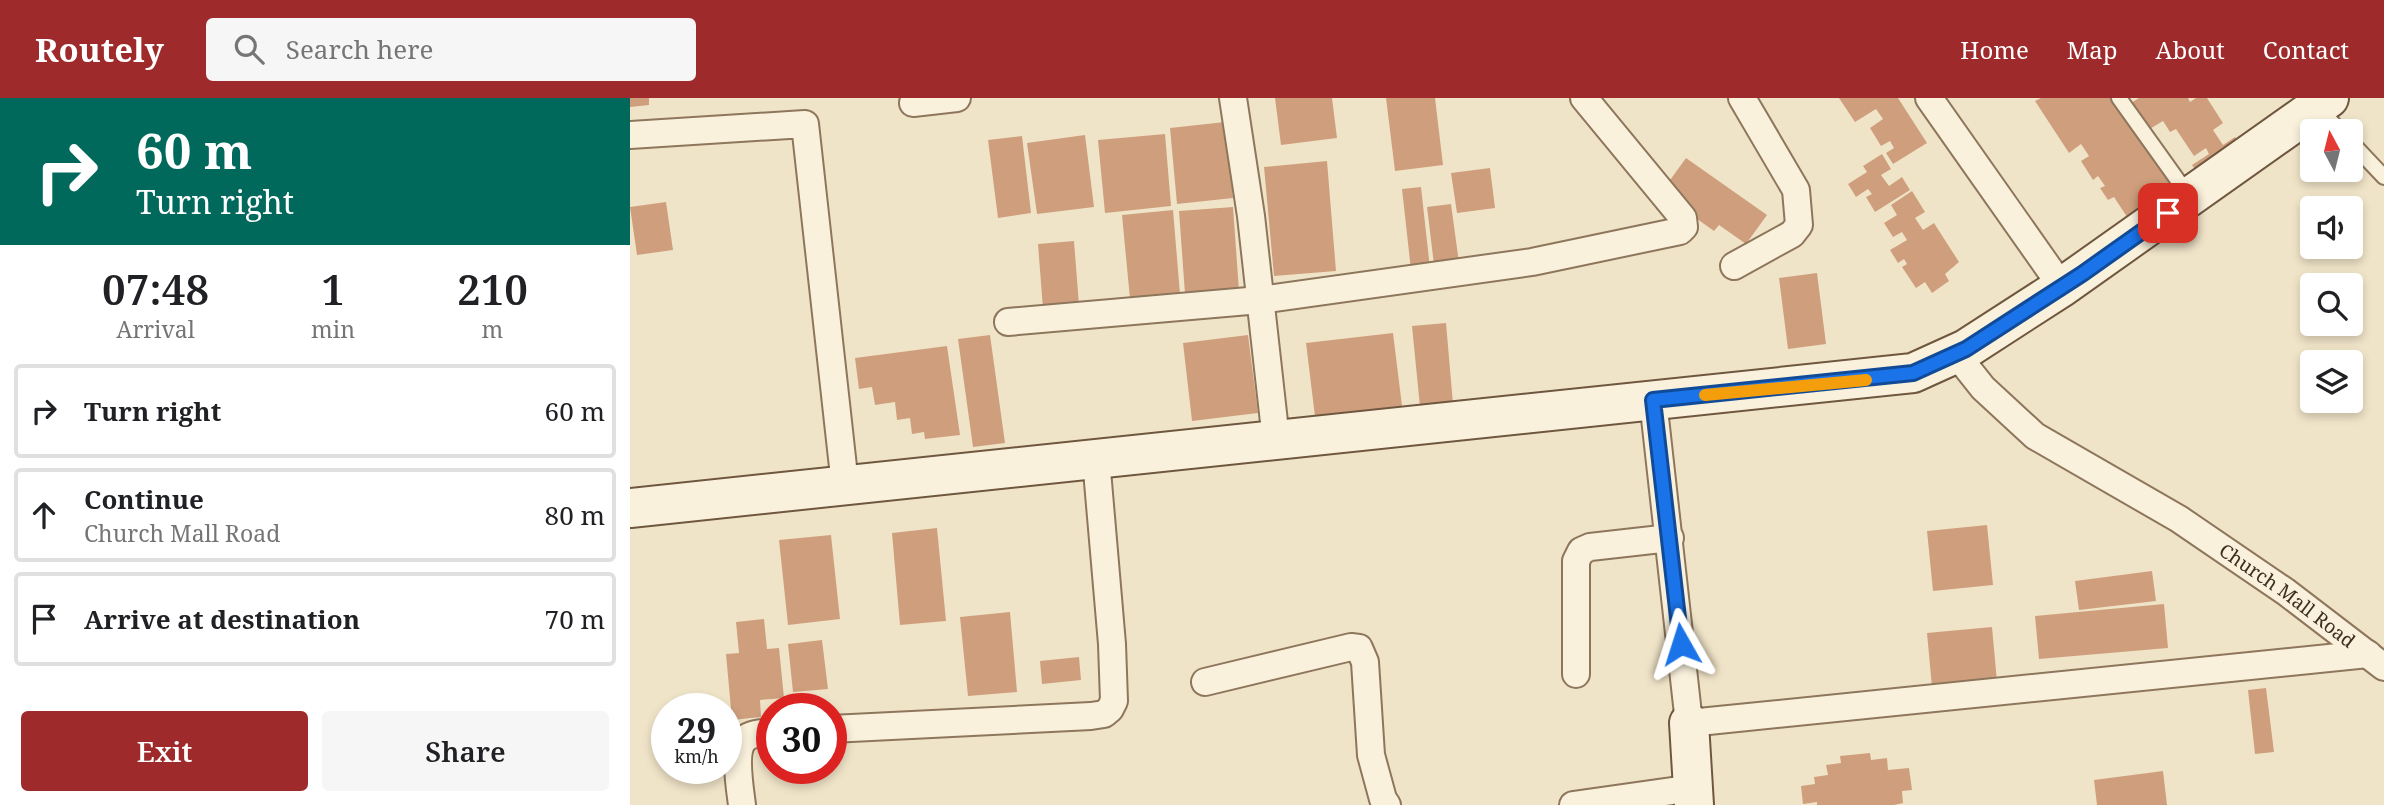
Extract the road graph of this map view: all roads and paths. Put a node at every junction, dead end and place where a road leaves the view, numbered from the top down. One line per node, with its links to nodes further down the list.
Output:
1 (957, 98): 7 (street)
2 (1233, 98): 15 (street)
3 (1584, 98): 15 (street)
4 (1742, 98): 13 (street)
5 (1929, 98): 14 (street)
6 (2119, 98): 12 (lane)
7 (913, 103)
8 (2324, 108): 12 (street)
9 (630, 135): 21 (street)
10 (2363, 155): 11 (lane)
11 (2384, 177)
12 (2189, 197): 14 (street)
13 (1734, 266)
14 (2062, 287): 17 (street)
15 (1260, 300): 16 (street); 19 (street)
16 (1008, 322)
17 (1956, 354): 18 (street); 24 (street, Church Mall Road)
18 (1653, 400): 19 (street); 23 (street)
19 (1276, 440): 20 (street)
20 (1096, 459): 21 (street); 28 (street)
21 (845, 485): 22 (street)
22 (630, 508)
23 (1670, 538): 25 (street); 27 (street)
24 (2376, 660): 27 (street, Church Mall Road)
25 (1576, 674)
26 (1205, 682): 32 (street)
27 (1689, 723): 30 (street)
28 (847, 728)
29 (756, 735): 31 (street)
30 (1693, 797): 33 (street)
31 (741, 805)
32 (1387, 805)
33 (1573, 805)

